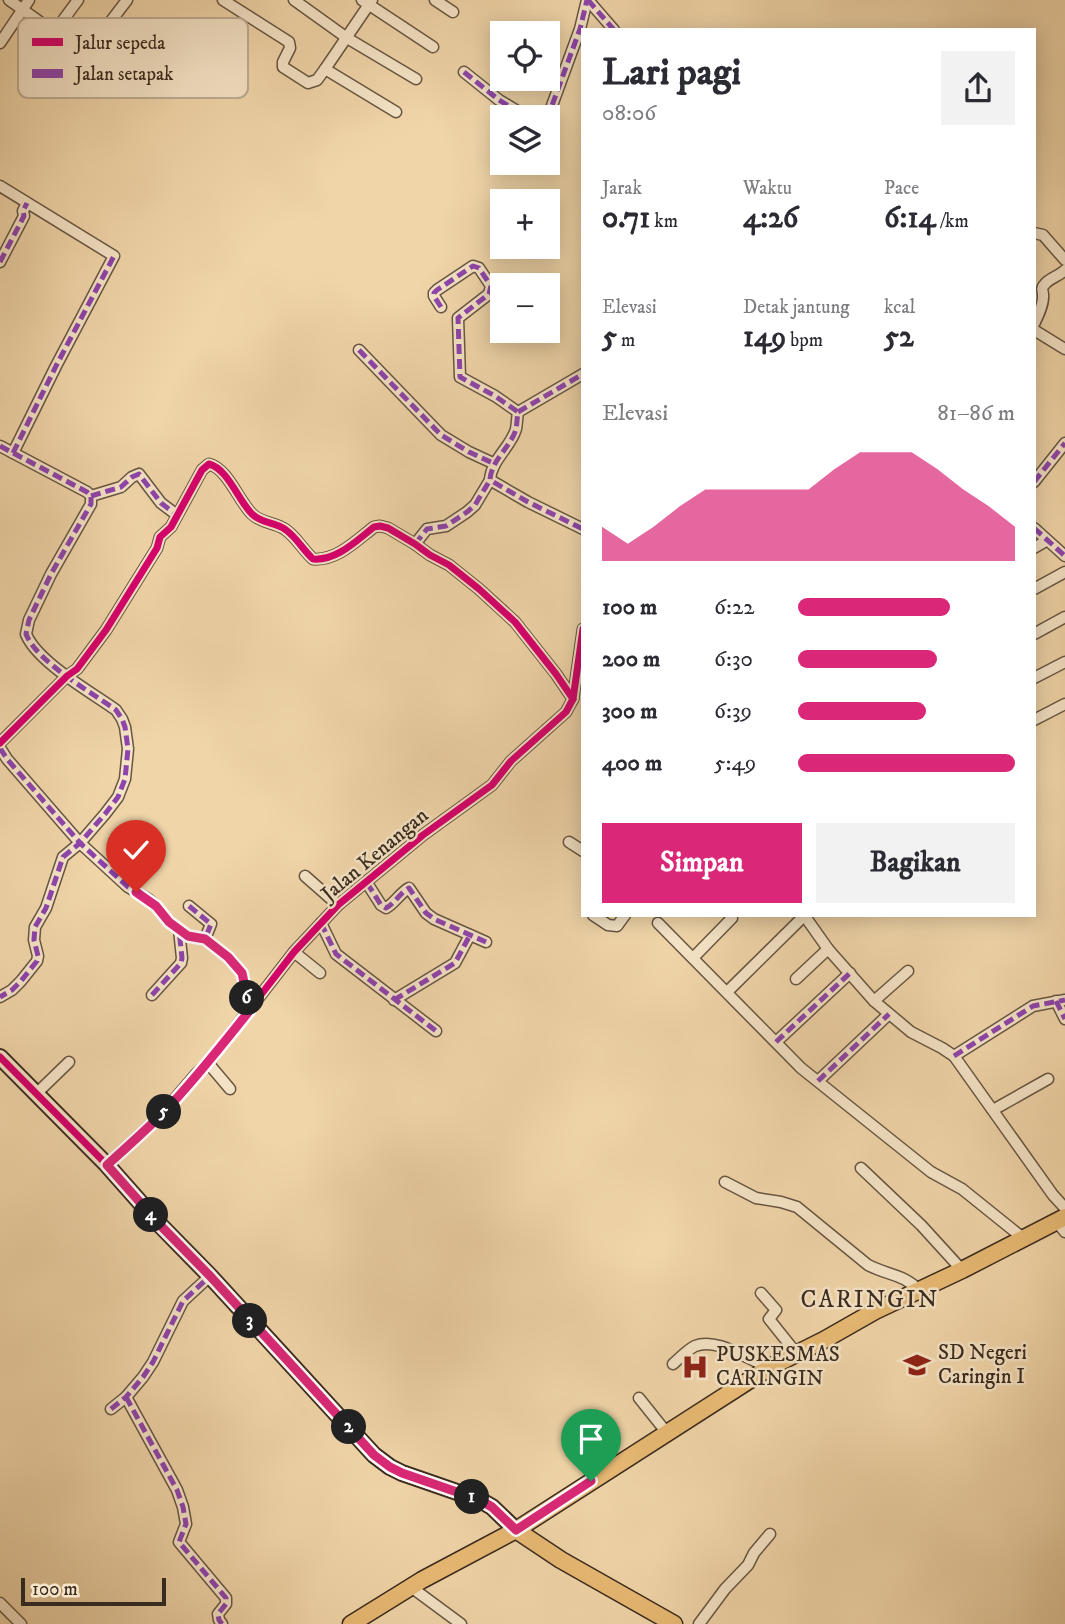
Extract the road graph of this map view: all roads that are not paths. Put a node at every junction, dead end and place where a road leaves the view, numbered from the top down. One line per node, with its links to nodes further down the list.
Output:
1 (9, 0): 10 (street)
2 (29, 0): 10 (street)
3 (78, 0): 13 (street)
4 (127, 0): 14 (street)
5 (224, 0): 19 (street)
6 (295, 0): 16 (street)
7 (435, 0): 11 (street)
8 (587, 0): 15 (street); 23 (street)
9 (367, 1): 16 (street); 18 (street)
10 (22, 10): 12 (street); 17 (street)
11 (453, 12)
12 (34, 18)
13 (64, 18)
14 (113, 18)
15 (612, 28)
16 (347, 38): 19 (street); 21 (street)
17 (0, 43)
18 (433, 47)
19 (325, 69): 24 (street)
20 (464, 72): 22 (street)
21 (416, 79)
22 (507, 105)
23 (552, 105)
24 (396, 112)
25 (0, 186): 26 (street)
26 (27, 203): 29 (street); 40 (street)
27 (1036, 233): 28 (street)
28 (1065, 260)
29 (0, 262)
30 (1065, 270): 32 (street)
31 (441, 306): 37 (street)
32 (1036, 320)
33 (1036, 331): 34 (street)
34 (1065, 349)
35 (359, 350): 41 (street)
36 (581, 375): 37 (street)
37 (518, 412): 41 (street)
38 (1065, 443): 42 (street)
39 (0, 446): 40 (street)
40 (13, 453): 44 (street)
41 (495, 464): 43 (street)
42 (1036, 479)
43 (490, 480): 46 (street); 49 (street)
44 (91, 496): 45 (street); 58 (street)
45 (177, 515): 49 (street); 58 (street)
46 (581, 528)
47 (1036, 530): 48 (street)
48 (1046, 541): 50 (street); 51 (street)
49 (415, 544): 60 (street)
50 (1036, 547)
51 (1065, 556)
52 (1065, 572): 53 (street)
53 (1036, 588)
54 (1065, 617): 55 (street)
55 (1036, 633)
56 (581, 643): 60 (street)
57 (1065, 662): 59 (street)
58 (67, 676): 63 (street); 66 (street)
59 (1036, 677)
60 (573, 699): 69 (street, Jalan Kenangan)
61 (1065, 704): 62 (street)
62 (1036, 719)
63 (0, 743)
64 (0, 749): 66 (street)
65 (569, 842): 67 (street)
66 (80, 843): 79 (street); 92 (street)
67 (581, 849)
68 (305, 876): 70 (street)
69 (366, 883): 70 (street, Jalan Kenangan); 80 (street)
70 (338, 905): 77 (street, Jalan Kenangan)
71 (189, 906): 81 (street)
72 (596, 917): 73 (street)
73 (624, 917)
74 (803, 917): 90 (street)
75 (806, 917): 83 (street)
76 (732, 918): 85 (street)
77 (321, 923): 84 (street, Jalan Kenangan); 93 (street)
78 (658, 923): 85 (street)
79 (179, 930): 81 (street); 91 (street)
80 (470, 935): 82 (street); 93 (street)
81 (205, 939): 96 (street)
82 (486, 942)
83 (828, 948): 88 (street); 89 (street)
84 (294, 952): 87 (street); 96 (street, Jalan Kenangan)
85 (693, 958): 90 (street)
86 (908, 971): 95 (street)
87 (320, 973)
88 (850, 973): 95 (street); 100 (street)
89 (796, 979)
90 (727, 992): 100 (street)
91 (152, 995)
92 (0, 996)
93 (394, 1000): 99 (street)
94 (1060, 1000): 98 (street); 101 (street)
95 (874, 1001): 97 (street)
96 (250, 1010): 104 (street, Jalan Kenangan)
97 (889, 1014): 101 (street); 106 (street)
98 (1065, 1019)
99 (436, 1031)
100 (776, 1042): 106 (street)
101 (954, 1056): 109 (street)
102 (0, 1057): 108 (street)
103 (69, 1062): 108 (street)
104 (208, 1063): 107 (street); 110 (street, Jalan Kenangan)
105 (1048, 1079): 109 (street)
106 (818, 1081): 114 (street)
107 (230, 1089)
108 (36, 1094): 110 (street)
109 (993, 1110): 113 (street)
110 (107, 1165): 116 (street)
111 (861, 1168): 115 (street)
112 (725, 1182): 117 (street)
113 (1063, 1220): 114 (main road)
114 (1023, 1238): 115 (main road)
115 (962, 1270): 117 (main road)
116 (210, 1276): 122 (street); 126 (street)
117 (919, 1291): 119 (main road)
118 (761, 1293): 119 (street)
119 (797, 1354): 121 (main road)
120 (673, 1364): 121 (street)
121 (770, 1367): 125 (main road)
122 (127, 1397): 124 (street); 131 (street)
123 (639, 1398): 125 (street)
124 (111, 1409)
125 (667, 1433): 126 (main road)
126 (516, 1530): 128 (main road); 134 (main road)
127 (771, 1534): 135 (street)
128 (411, 1587): 132 (main road); 133 (street)
129 (0, 1603): 130 (street)
130 (21, 1624)
131 (222, 1624)
132 (351, 1624)
133 (461, 1624)
134 (674, 1624)
135 (699, 1624)

